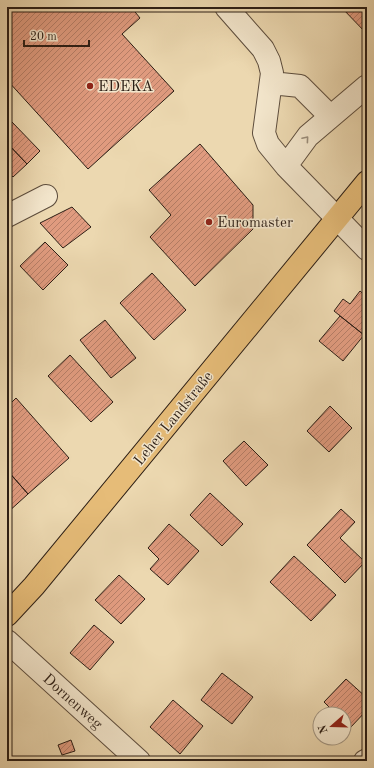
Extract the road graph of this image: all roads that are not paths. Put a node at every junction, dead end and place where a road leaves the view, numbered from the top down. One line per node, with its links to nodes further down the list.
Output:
1 (231, 9): 2 (street)
2 (271, 83): 4 (street); 5 (street)
3 (367, 86): 4 (street)
4 (330, 116): 5 (street, one-way to 4)
5 (286, 166): 9 (street)
6 (367, 182): 9 (main road, Leher Landstraße)
7 (46, 196): 8 (street)
8 (7, 216)
9 (336, 219): 10 (street); 11 (main road, Leher Landstraße)
10 (367, 249)
11 (7, 615)
12 (7, 641): 13 (street, Dornenweg)
13 (139, 761)

